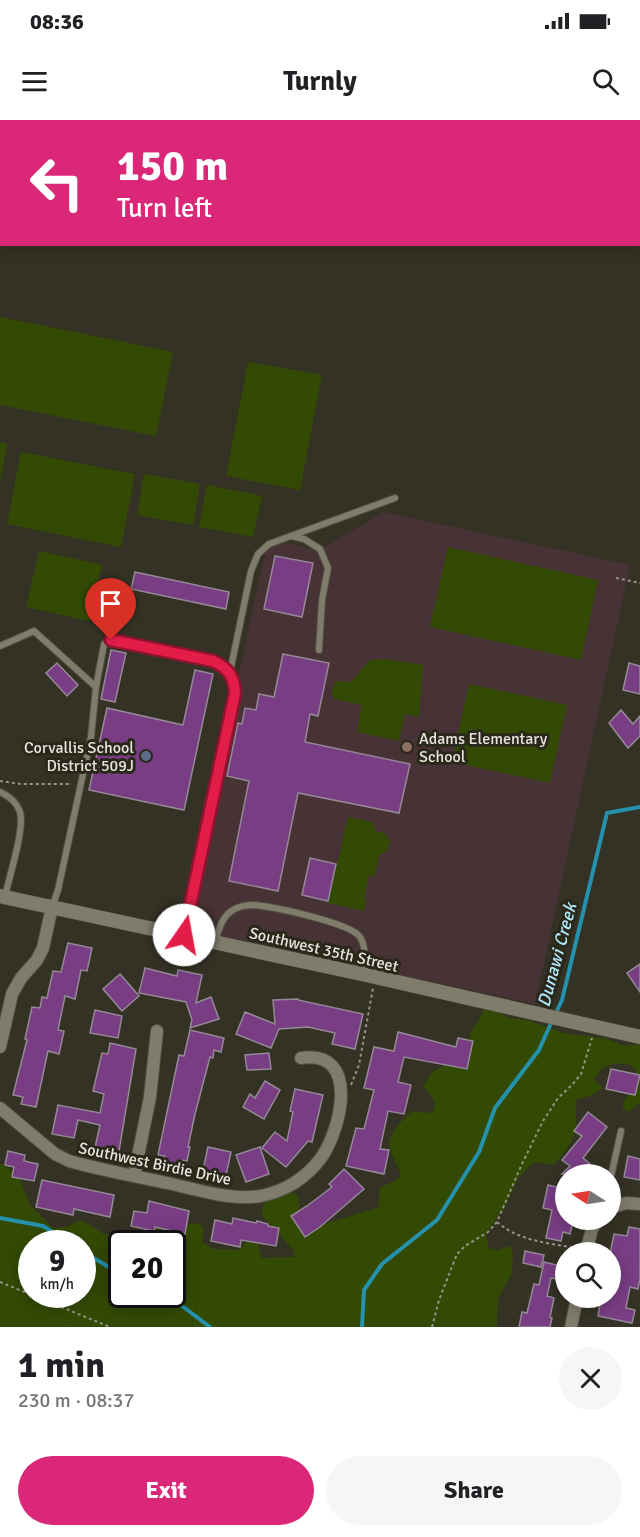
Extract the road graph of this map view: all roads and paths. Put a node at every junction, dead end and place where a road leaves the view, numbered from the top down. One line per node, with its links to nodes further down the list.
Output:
1 (395, 498): 2 (lane)
2 (291, 536): 6 (lane); 7 (lane)
3 (616, 578): 4 (path)
4 (640, 583)
5 (0, 646): 8 (lane)
6 (319, 650)
7 (230, 672): 8 (lane); 14 (lane)
8 (96, 687): 10 (lane)
9 (0, 780): 10 (path)
10 (81, 786): 13 (lane)
11 (0, 792): 12 (lane)
12 (2, 896): 13 (street, Southwest 35th Street)
13 (52, 907): 14 (street, Southwest 35th Street); 20 (street)
14 (184, 935): 15 (street, Southwest 35th Street)
15 (214, 941): 16 (street, Southwest 35th Street); 16 (lane)
16 (368, 975): 17 (street, Southwest 35th Street); 22 (path)
17 (595, 1027): 19 (street, Southwest 35th Street); 29 (path)
18 (157, 1031): 26 (street)
19 (640, 1037)
20 (0, 1047)
21 (301, 1058): 22 (street)
22 (342, 1092): 26 (street, Southwest Birdie Drive)
23 (0, 1108): 26 (street, Southwest Birdie Drive)
24 (621, 1131): 25 (lane)
25 (614, 1164)
26 (134, 1176)
27 (621, 1203): 28 (street)
28 (640, 1204)
29 (497, 1222): 30 (path); 34 (path)
30 (555, 1245)
31 (0, 1282): 33 (path)
32 (575, 1308): 35 (street)
33 (110, 1327)
34 (432, 1327)
35 (571, 1327)

